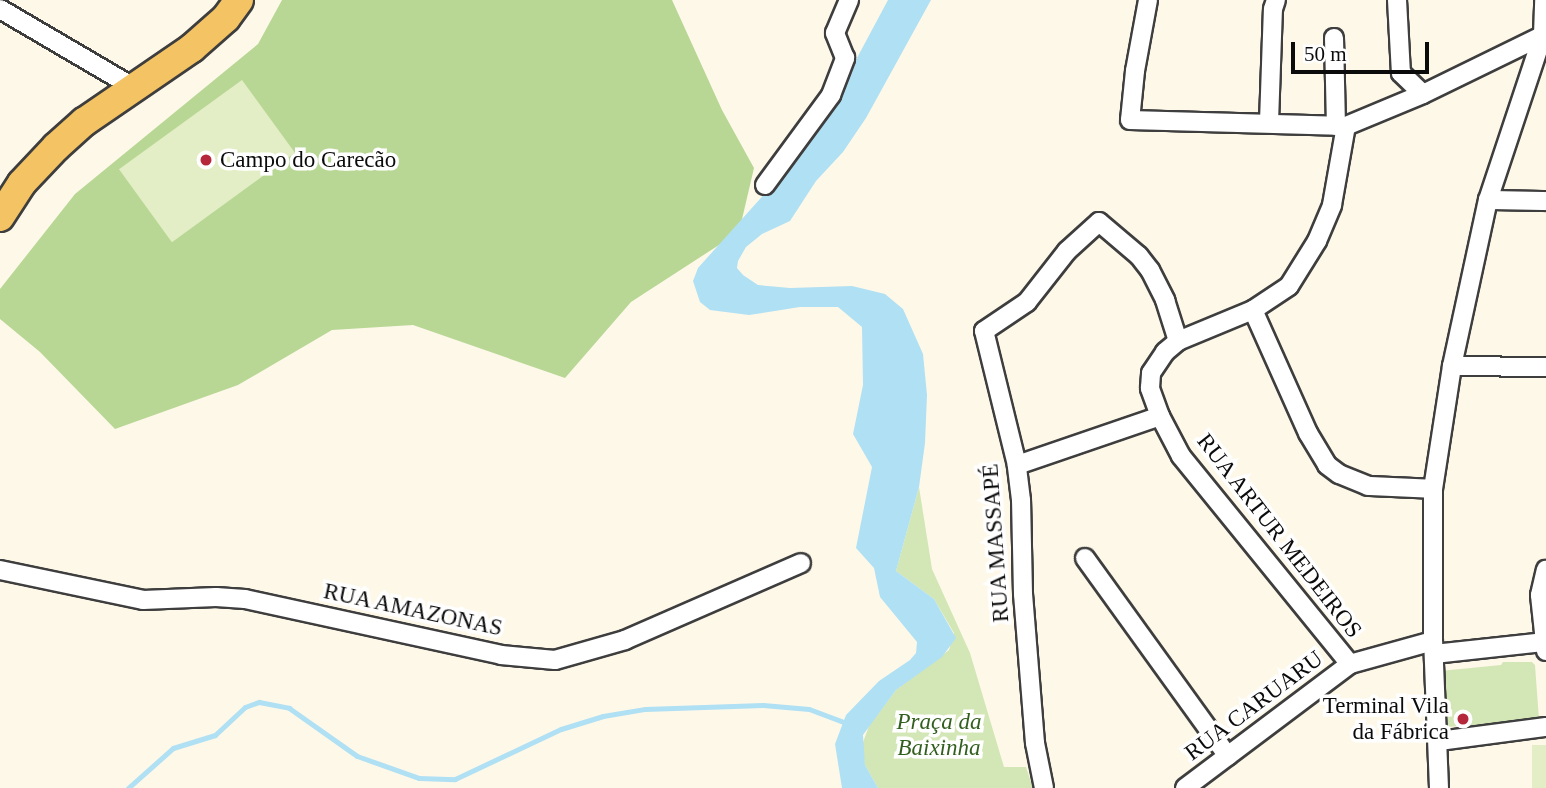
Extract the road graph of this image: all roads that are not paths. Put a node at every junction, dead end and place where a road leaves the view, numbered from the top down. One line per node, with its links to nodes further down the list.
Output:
1 (239, 0): 10 (main road)
2 (849, 0): 14 (street)
3 (1148, 0): 12 (street)
4 (1276, 0): 12 (street)
5 (1397, 0): 11 (street)
6 (1544, 0): 8 (street)
7 (0, 9): 10 (street)
8 (1545, 34): 11 (street); 15 (street)
9 (1334, 38): 13 (street, RUA ARTUR MEDEIROS)
10 (133, 87): 17 (main road)
11 (1423, 94): 13 (street)
12 (1269, 122): 13 (street)
13 (1341, 126): 18 (street, RUA ARTUR MEDEIROS)
14 (765, 185)
15 (1488, 200): 16 (street); 20 (street)
16 (1546, 201)
17 (0, 217)
18 (1253, 310): 19 (street, RUA ARTUR MEDEIROS); 24 (street)
19 (1178, 341): 22 (street, RUA ARTUR MEDEIROS); 23 (street, RUA MASSAPÉ)
20 (1452, 366): 21 (street); 24 (street)
21 (1546, 367)
22 (1160, 416): 23 (street); 31 (street, RUA ARTUR MEDEIROS)
23 (1017, 465): 35 (street, RUA MASSAPÉ)
24 (1433, 489): 30 (street)
25 (1085, 558): 34 (street)
26 (802, 563): 27 (street, RUA AMAZONAS)
27 (0, 570)
28 (1546, 570): 29 (street)
29 (1546, 646): 30 (street, RUA CARUARU)
30 (1434, 647): 31 (street, RUA CARUARU); 33 (street)
31 (1350, 664): 34 (street, RUA CARUARU)
32 (1546, 727): 33 (street)
33 (1439, 741): 37 (street)
34 (1228, 756): 36 (street, RUA CARUARU)
35 (1044, 788)
36 (1185, 788)
37 (1439, 788)

